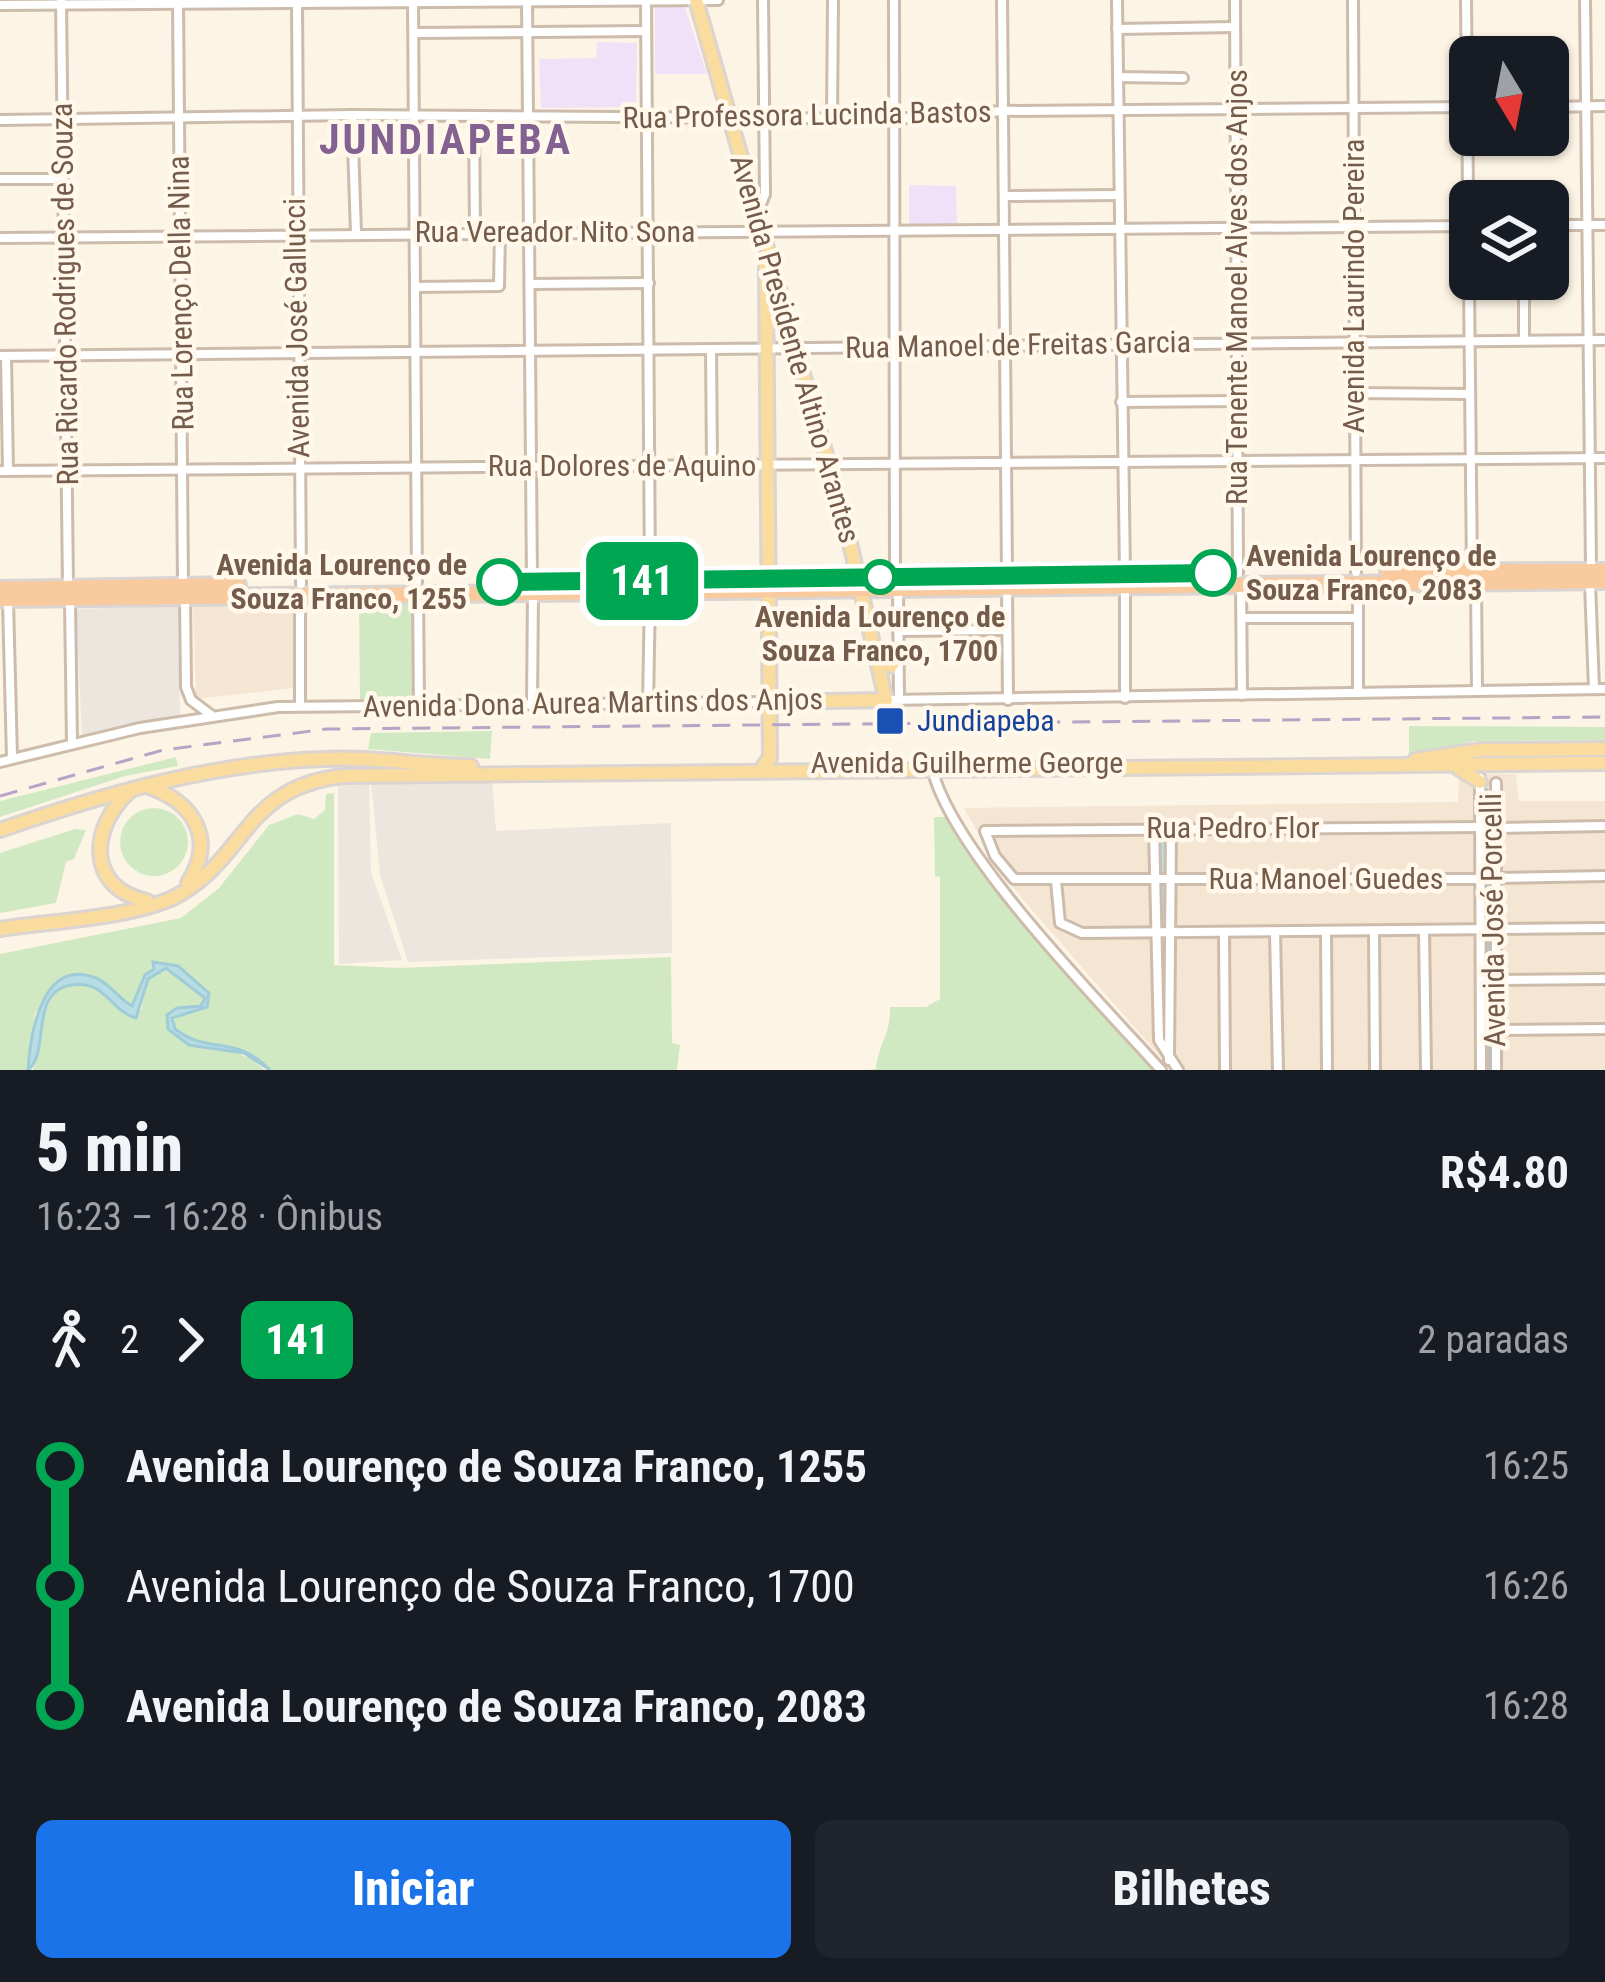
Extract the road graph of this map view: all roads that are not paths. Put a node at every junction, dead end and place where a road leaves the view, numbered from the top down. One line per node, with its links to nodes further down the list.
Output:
1 (646, 0): 2 (street); 15 (street); 21 (street)
2 (697, 0): 3 (street); 40 (main road, Avenida Presidente Altino Arantes)
3 (718, 0)
4 (763, 0): 41 (street)
5 (833, 0): 44 (street)
6 (894, 0): 45 (street)
7 (1002, 0): 33 (street)
8 (1117, 0): 20 (street)
9 (1235, 0): 19 (street, Rua Tenente Manoel Alves dos Anjos)
10 (1353, 0): 32 (street, Avenida Laurindo Pereira)
11 (1466, 0): 24 (street)
12 (1585, 0): 28 (street)
13 (297, 1): 14 (street); 17 (street); 37 (street, Avenida José Gallucci)
14 (413, 1): 15 (street); 23 (street)
15 (527, 1): 22 (street)
16 (61, 2): 17 (street); 18 (street); 47 (street, Rua Ricardo Rodrigues de Souza)
17 (178, 2): 42 (street, Rua Lorenço Della Nina)
18 (0, 5)
19 (1235, 27): 20 (street); 31 (street, Rua Tenente Manoel Alves dos Anjos)
20 (1117, 29): 25 (street)
21 (646, 31): 22 (street); 43 (street)
22 (527, 32): 23 (street); 39 (street)
23 (414, 33): 38 (street)
24 (1467, 36)
25 (1118, 76): 26 (street); 34 (street)
26 (1183, 78)
27 (1569, 106): 28 (street)
28 (1586, 106): 29 (street); 54 (street)
29 (1605, 106)
30 (1449, 107): 32 (street, Rua Professora Lucinda Bastos)
31 (1236, 108): 32 (street, Rua Professora Lucinda Bastos); 34 (street, Rua Professora Lucinda Bastos); 56 (street, Rua Tenente Manoel Alves dos Anjos)
32 (1353, 108): 57 (street, Avenida Laurindo Pereira)
33 (1001, 111): 34 (street, Rua Professora Lucinda Bastos); 45 (street, Rua Professora Lucinda Bastos); 51 (street)
34 (1118, 111): 50 (street)
35 (352, 116): 37 (street, Rua Professora Lucinda Bastos); 38 (street, Rua Professora Lucinda Bastos); 68 (street)
36 (474, 117): 38 (street, Rua Professora Lucinda Bastos); 39 (street, Rua Professora Lucinda Bastos); 63 (street)
37 (294, 118): 42 (street, Rua Professora Lucinda Bastos); 69 (street, Avenida José Gallucci)
38 (415, 118): 66 (street)
39 (530, 118): 43 (street, Rua Professora Lucinda Bastos); 65 (street)
40 (728, 118): 41 (street, Rua Professora Lucinda Bastos); 43 (street, Rua Professora Lucinda Bastos); 52 (main road, Avenida Presidente Altino Arantes)
41 (766, 118): 44 (street, Rua Professora Lucinda Bastos); 52 (street)
42 (179, 119): 47 (street, Rua Professora Lucinda Bastos); 71 (street, Rua Lorenço Della Nina)
43 (647, 119): 62 (street)
44 (832, 119): 45 (street, Rua Professora Lucinda Bastos)
45 (894, 119): 61 (street)
46 (0, 120): 47 (street, Rua Professora Lucinda Bastos)
47 (63, 120): 49 (street, Rua Ricardo Rodrigues de Souza)
48 (0, 179): 49 (street)
49 (63, 179): 70 (street, Rua Ricardo Rodrigues de Souza)
50 (1117, 195): 51 (street); 59 (street)
51 (1004, 196): 60 (street)
52 (754, 213): 67 (main road, Avenida Presidente Altino Arantes)
53 (1569, 225): 54 (street)
54 (1587, 225): 55 (street); 82 (street)
55 (1605, 225)
56 (1236, 226): 57 (street, Rua Vereador Nito Sona); 59 (street, Rua Vereador Nito Sona); 85 (street, Rua Tenente Manoel Alves dos Anjos)
57 (1352, 226): 58 (street, Rua Vereador Nito Sona); 79 (street, Avenida Laurindo Pereira)
58 (1449, 226)
59 (1119, 227): 60 (street, Rua Vereador Nito Sona); 84 (street)
60 (1004, 228): 61 (street, Rua Vereador Nito Sona); 86 (street)
61 (894, 229): 67 (street, Rua Vereador Nito Sona); 87 (street)
62 (649, 230): 65 (street, Rua Vereador Nito Sona); 67 (street, Rua Vereador Nito Sona); 75 (street)
63 (475, 231): 64 (street, Rua Vereador Nito Sona); 66 (street, Rua Vereador Nito Sona)
64 (500, 231): 65 (street, Rua Vereador Nito Sona); 76 (street)
65 (530, 231): 74 (street)
66 (416, 232): 68 (street, Rua Vereador Nito Sona); 76 (street)
67 (760, 232): 73 (main road, Avenida Presidente Altino Arantes)
68 (356, 233): 69 (street, Rua Vereador Nito Sona)
69 (296, 234): 71 (street, Rua Vereador Nito Sona); 94 (street, Avenida José Gallucci)
70 (64, 237): 71 (street, Rua Vereador Nito Sona); 72 (street, Rua Vereador Nito Sona); 95 (street, Rua Ricardo Rodrigues de Souza)
71 (180, 237): 96 (street, Rua Lorenço Della Nina)
72 (0, 238)
73 (766, 248): 88 (main road, Avenida Presidente Altino Arantes); 89 (main road)
74 (530, 284): 75 (street); 90 (street)
75 (649, 284): 91 (street)
76 (416, 287): 93 (street)
77 (1470, 300): 80 (street)
78 (1525, 300): 81 (street)
79 (1353, 340): 80 (street, Rua Manoel de Freitas Garcia); 85 (street, Rua Manoel de Freitas Garcia); 98 (street, Avenida Laurindo Pereira)
80 (1470, 340): 81 (street, Rua Manoel de Freitas Garcia); 99 (street)
81 (1524, 340): 82 (street, Rua Manoel de Freitas Garcia)
82 (1589, 340): 83 (street, Rua Manoel de Freitas Garcia); 103 (street)
83 (1605, 340)
84 (1120, 343): 85 (street, Rua Manoel de Freitas Garcia); 86 (street, Rua Manoel de Freitas Garcia); 101 (street)
85 (1237, 343): 100 (street, Rua Tenente Manoel Alves dos Anjos)
86 (1004, 345): 87 (street, Rua Manoel de Freitas Garcia); 106 (street)
87 (895, 346): 88 (street, Rua Manoel de Freitas Garcia); 111 (street)
88 (797, 347): 89 (street, Rua Manoel de Freitas Garcia); 110 (main road, Avenida Presidente Altino Arantes)
89 (770, 348): 92 (street, Rua Manoel de Freitas Garcia); 113 (main road)
90 (531, 349): 91 (street, Rua Manoel de Freitas Garcia); 93 (street, Rua Manoel de Freitas Garcia); 114 (street)
91 (650, 349): 92 (street, Rua Manoel de Freitas Garcia); 112 (street)
92 (711, 349): 109 (street)
93 (416, 350): 94 (street, Rua Manoel de Freitas Garcia); 115 (street)
94 (297, 352): 96 (street, Rua Manoel de Freitas Garcia); 116 (street, Avenida José Gallucci)
95 (65, 353): 96 (street, Rua Manoel de Freitas Garcia); 97 (street, Rua Manoel de Freitas Garcia); 117 (street, Rua Ricardo Rodrigues de Souza)
96 (181, 353): 119 (street, Rua Lorenço Della Nina)
97 (3, 356): 118 (street)
98 (1354, 393): 99 (street); 105 (street, Avenida Laurindo Pereira)
99 (1470, 394): 104 (street)
100 (1237, 401): 101 (street); 108 (street, Rua Tenente Manoel Alves dos Anjos)
101 (1121, 402): 107 (street)
102 (1605, 458): 103 (street, Rua Dolores de Aquino)
103 (1590, 459): 104 (street, Rua Dolores de Aquino); 120 (street)
104 (1471, 460): 105 (street, Rua Dolores de Aquino); 122 (street)
105 (1354, 461): 108 (street, Rua Dolores de Aquino); 121 (street, Avenida Laurindo Pereira)
106 (1006, 463): 107 (street, Rua Dolores de Aquino); 111 (street, Rua Dolores de Aquino); 125 (street)
107 (1122, 463): 108 (street, Rua Dolores de Aquino); 124 (street)
108 (1238, 463): 123 (street, Rua Tenente Manoel Alves dos Anjos)
109 (712, 464): 112 (street, Rua Dolores de Aquino); 113 (street, Rua Dolores de Aquino)
110 (828, 464): 111 (street, Rua Dolores de Aquino); 113 (street, Rua Dolores de Aquino); 128 (main road, Avenida Presidente Altino Arantes)
111 (895, 464): 126 (street)
112 (652, 465): 114 (street, Rua Dolores de Aquino); 129 (street)
113 (770, 465): 127 (main road)
114 (533, 466): 115 (street, Rua Dolores de Aquino); 131 (street)
115 (417, 467): 116 (street, Rua Dolores de Aquino); 130 (street)
116 (299, 468): 119 (street, Rua Dolores de Aquino); 132 (street, Avenida José Gallucci)
117 (67, 470): 118 (street, Rua Dolores de Aquino); 119 (street, Rua Dolores de Aquino); 134 (street, Rua Ricardo Rodrigues de Souza)
118 (4, 471)
119 (182, 472): 133 (street, Rua Lorenço Della Nina)
120 (1598, 576): 122 (highway); 142 (street)
121 (1357, 577): 122 (highway); 123 (highway); 137 (street, Avenida Laurindo Pereira)
122 (1474, 577): 143 (street)
123 (1240, 578): 124 (highway); 136 (street, Rua Tenente Manoel Alves dos Anjos)
124 (1125, 579): 125 (highway); 146 (street)
125 (1007, 580): 126 (highway); 138 (street)
126 (897, 581): 128 (highway); 139 (street)
127 (771, 582): 128 (highway); 129 (highway); 149 (main road)
128 (860, 582): 141 (main road, Avenida Presidente Altino Arantes)
129 (650, 585): 131 (highway); 152 (street)
130 (417, 586): 131 (highway); 132 (highway); 153 (street)
131 (532, 586): 151 (street)
132 (301, 588): 133 (highway); 150 (street, Avenida José Gallucci)
133 (184, 590): 134 (highway); 154 (street, Rua Lorenço Della Nina)
134 (69, 593): 135 (highway); 155 (street, Rua Ricardo Rodrigues de Souza)
135 (3, 596): 158 (street)
136 (1242, 618): 137 (street); 145 (street, Rua Tenente Manoel Alves dos Anjos)
137 (1358, 618): 144 (street, Avenida Laurindo Pereira)
138 (1007, 630): 139 (street); 148 (street)
139 (898, 632): 140 (street)
140 (898, 655): 141 (main road); 147 (street)
141 (878, 659): 147 (main road, Avenida Presidente Altino Arantes)
142 (1599, 689): 143 (street, Avenida Dona Aurea Martins dos Anjos)
143 (1477, 691): 144 (street, Avenida Dona Aurea Martins dos Anjos)
144 (1358, 693): 145 (street, Avenida Dona Aurea Martins dos Anjos)
145 (1242, 695): 146 (street, Avenida Dona Aurea Martins dos Anjos)
146 (1125, 698): 148 (street, Avenida Dona Aurea Martins dos Anjos)
147 (892, 700): 148 (street, Avenida Dona Aurea Martins dos Anjos); 149 (main road, Avenida Dona Aurea Martins dos Anjos)
148 (1008, 700)
149 (771, 702): 152 (street, Avenida Dona Aurea Martins dos Anjos); 160 (main road)
150 (300, 705): 153 (street, Avenida Dona Aurea Martins dos Anjos); 154 (street, Avenida Dona Aurea Martins dos Anjos)
151 (532, 705): 152 (street, Avenida Dona Aurea Martins dos Anjos); 153 (street, Avenida Dona Aurea Martins dos Anjos)
152 (648, 705)
153 (419, 706)
154 (211, 715): 155 (street, Avenida Dona Aurea Martins dos Anjos)
155 (72, 743): 158 (street, Avenida Dona Aurea Martins dos Anjos)
156 (1605, 749): 157 (main road, Avenida Guilherme George)
157 (1514, 750): 162 (main road); 164 (main road, Avenida Guilherme George)
158 (12, 758): 159 (street, Avenida Dona Aurea Martins dos Anjos)
159 (0, 762)
160 (770, 763): 164 (main road, Avenida Guilherme George); 168 (main road, Avenida Guilherme George)
161 (1605, 764): 163 (main road, Avenida Guilherme George)
162 (1480, 765): 163 (main road, Avenida Guilherme George); 165 (main road, Avenida Guilherme George); 166 (street, Avenida José Porcelli)
163 (1515, 765): 167 (street)
164 (931, 767): 165 (main road, Avenida Guilherme George); 182 (main road, Avenida Guilherme George); 199 (street)
165 (1451, 767): 166 (main road)
166 (1480, 782): 167 (street, Avenida José Porcelli); 170 (street, Avenida José Porcelli)
167 (1496, 783): 171 (street, Avenida José Porcelli)
168 (139, 786): 174 (main road, Avenida Guilherme George); 182 (main road); 182 (main road)
169 (1605, 826): 171 (street)
170 (1480, 827): 173 (street, Rua Pedro Flor); 178 (street, Avenida José Porcelli)
171 (1496, 828): 177 (street, Avenida José Porcelli)
172 (1154, 829): 173 (street, Rua Pedro Flor); 175 (street, Rua Pedro Flor); 179 (street)
173 (1171, 829): 180 (street)
174 (0, 830)
175 (986, 831): 181 (street, Rua Manoel Guedes)
176 (1605, 876): 177 (street)
177 (1496, 878): 186 (street, Avenida José Porcelli)
178 (1480, 879): 180 (street, Rua Manoel Guedes); 185 (street, Avenida José Porcelli)
179 (1156, 880): 180 (street, Rua Manoel Guedes); 181 (street, Rua Manoel Guedes); 190 (street)
180 (1171, 880): 191 (street)
181 (1056, 881): 190 (street)
182 (174, 897): 183 (main road)
183 (0, 928)
184 (1605, 928): 186 (street)
185 (1480, 929): 186 (street); 187 (street); 206 (street, Avenida José Porcelli)
186 (1496, 929): 195 (street, Avenida José Porcelli)
187 (1424, 930): 189 (street); 205 (street)
188 (1326, 931): 189 (street); 193 (street); 203 (street)
189 (1374, 931): 204 (street)
190 (1156, 932): 191 (street); 198 (street)
191 (1172, 932): 192 (street); 198 (street)
192 (1224, 932): 193 (street); 201 (street)
193 (1276, 932): 202 (street)
194 (1605, 979): 195 (street)
195 (1496, 980): 197 (street, Avenida José Porcelli)
196 (1605, 1029): 197 (street)
197 (1496, 1030): 207 (street, Avenida José Porcelli)
198 (1169, 1060): 200 (street)
199 (1161, 1070)
200 (1178, 1070)
201 (1225, 1070)
202 (1278, 1070)
203 (1327, 1070)
204 (1375, 1070)
205 (1426, 1070)
206 (1481, 1070)
207 (1496, 1070)

